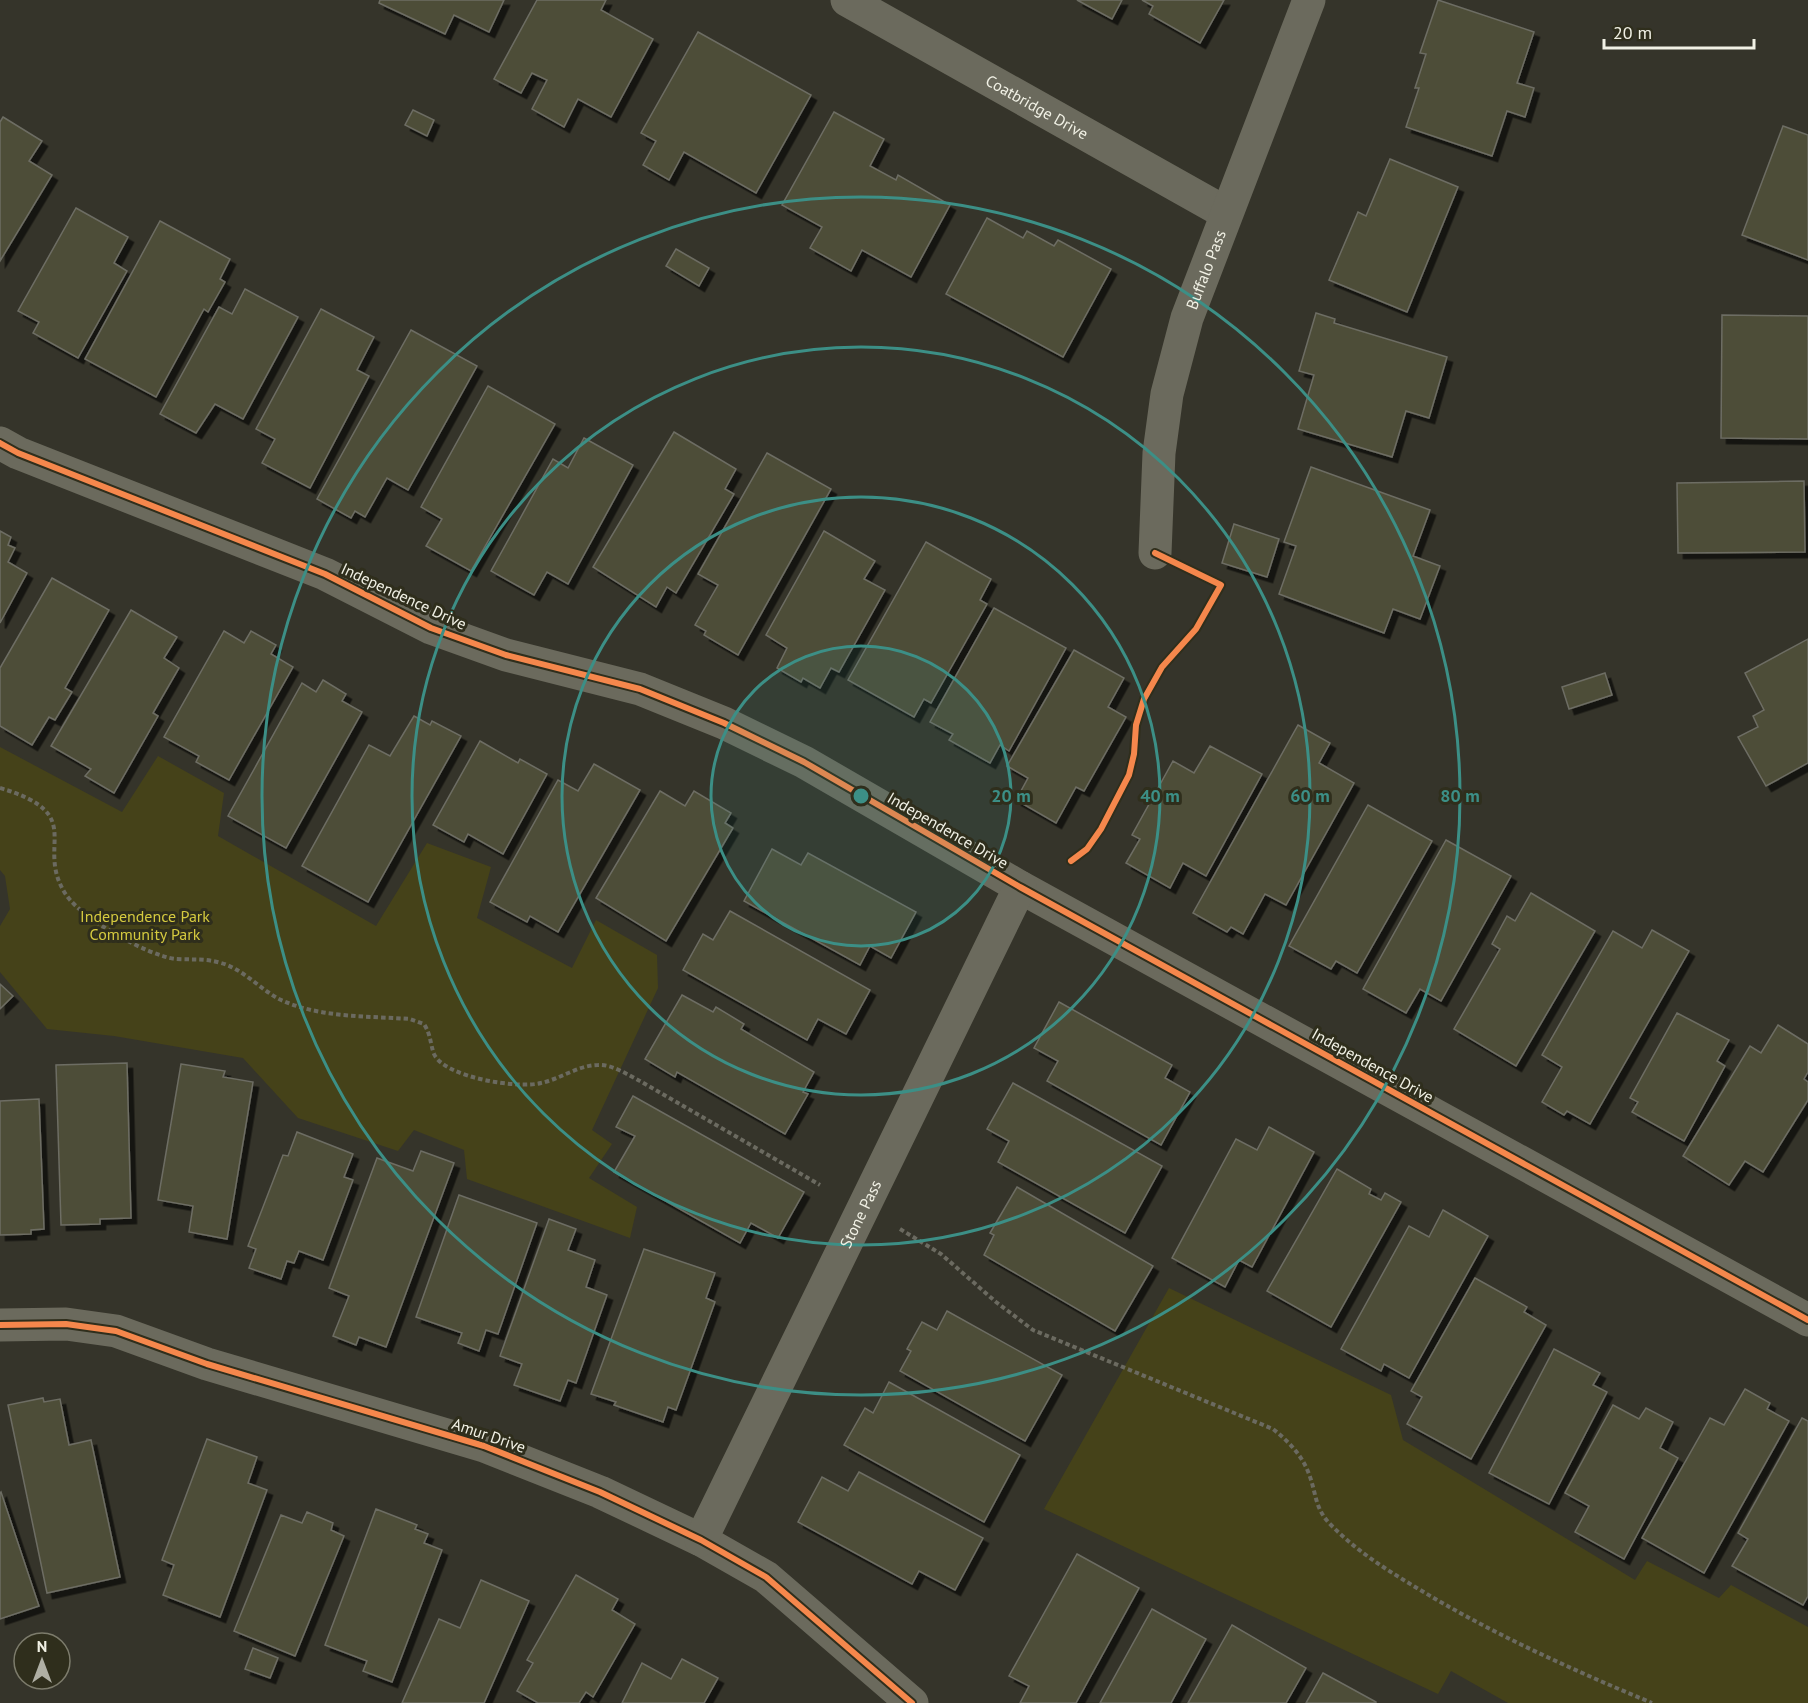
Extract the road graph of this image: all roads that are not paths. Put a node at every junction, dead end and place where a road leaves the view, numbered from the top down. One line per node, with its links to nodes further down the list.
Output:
1 (847, 0): 3 (street, Coatbridge Drive)
2 (1309, 0): 3 (street, Buffalo Pass)
3 (1226, 213): 5 (street, Buffalo Pass)
4 (0, 443): 6 (street, Independence Drive)
5 (1155, 553)
6 (1020, 887): 7 (street, Independence Drive); 9 (street, Stone Pass)
7 (1808, 1320)
8 (0, 1325): 9 (street, Amur Drive)
9 (701, 1540): 10 (street, Amur Drive)
10 (912, 1703)

